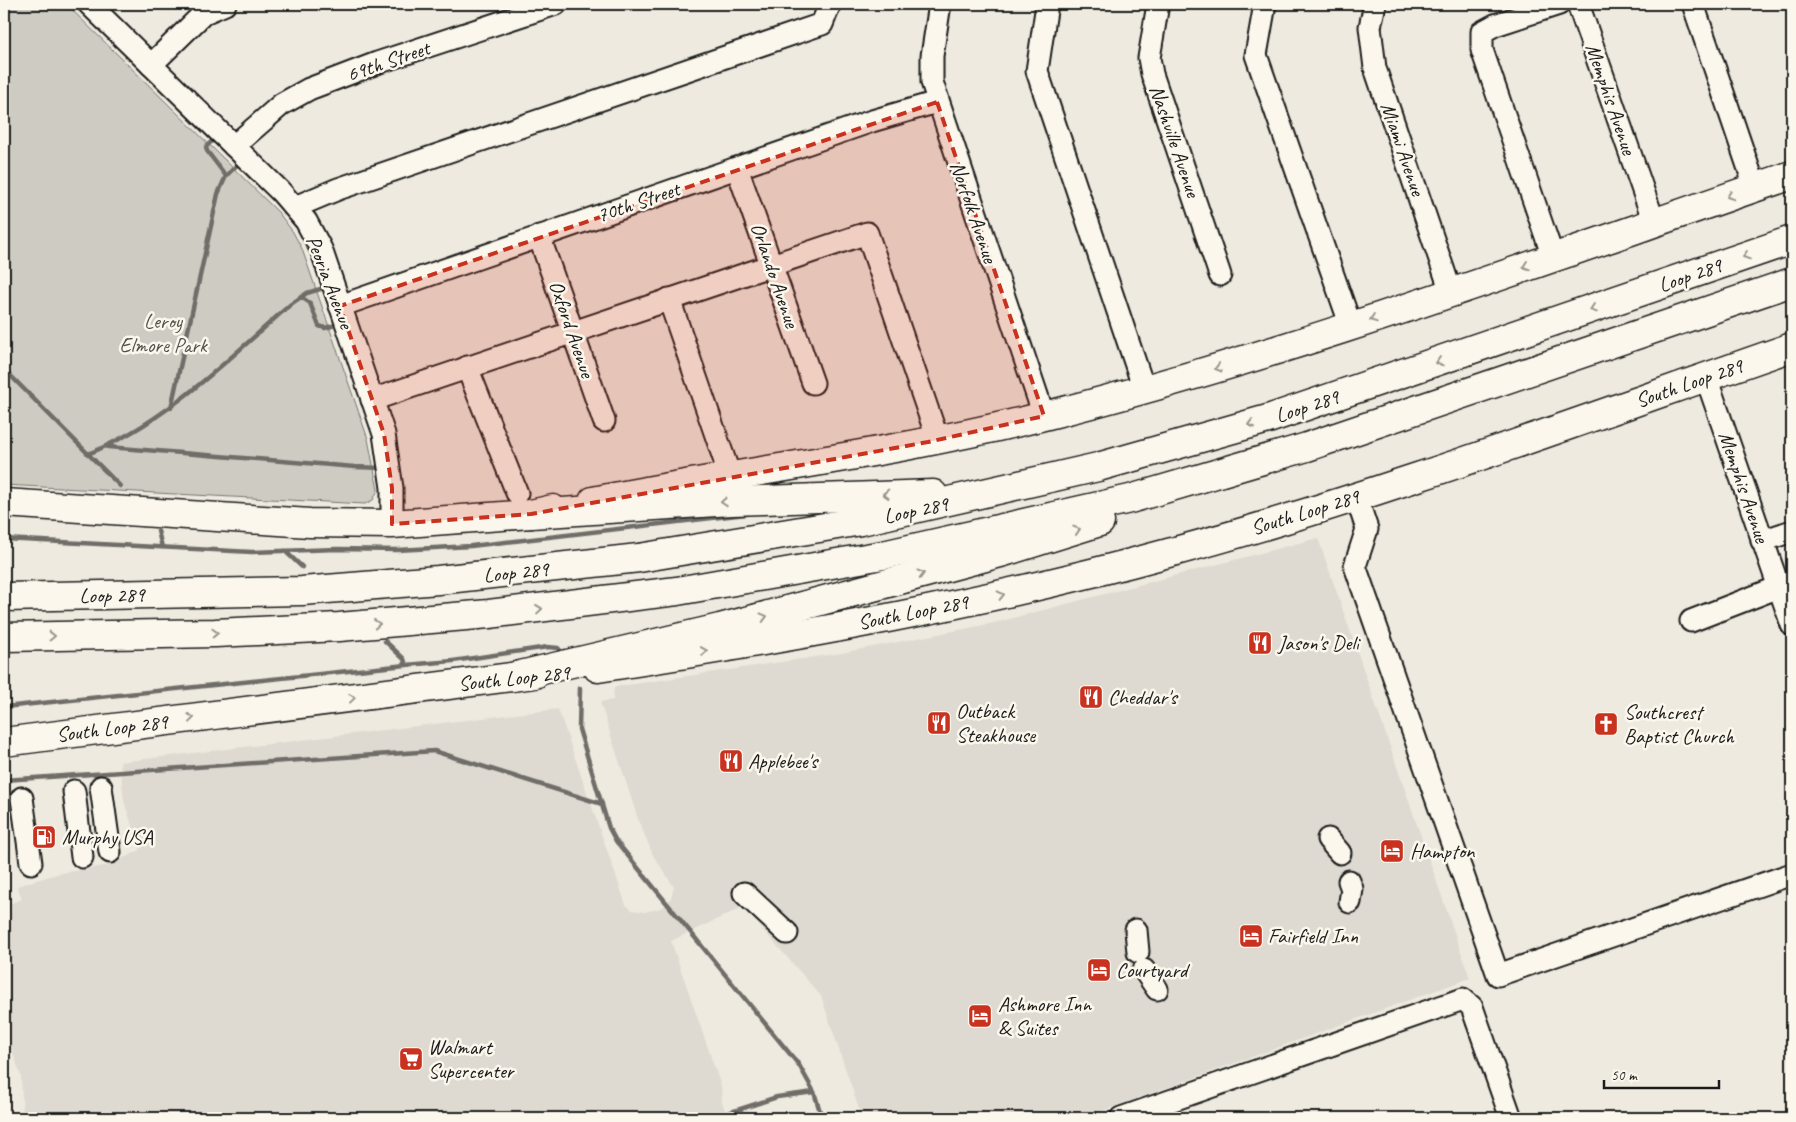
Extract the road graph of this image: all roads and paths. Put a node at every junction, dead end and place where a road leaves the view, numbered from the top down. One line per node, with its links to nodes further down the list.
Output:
1 (89, 4): 13 (street, Peoria Avenue)
2 (225, 4): 13 (street)
3 (556, 4): 15 (street, 69th Street)
4 (830, 4): 19 (street)
5 (940, 4): 14 (street, Norfolk Avenue)
6 (1047, 4): 36 (street)
7 (1158, 4): 25 (street, Nashville Avenue)
8 (1265, 4): 30 (street)
9 (1375, 4): 27 (street, Miami Avenue)
10 (1559, 4): 23 (street)
11 (1578, 4): 20 (street, Memphis Avenue)
12 (1693, 4): 18 (street)
13 (151, 65): 15 (street, Peoria Avenue)
14 (937, 102): 16 (street, 70th Street); 38 (street, Norfolk Avenue)
15 (234, 146): 19 (street, Peoria Avenue)
16 (737, 168): 21 (street, 70th Street); 24 (street, Orlando Avenue)
17 (1792, 174): 18 (main road)
18 (1755, 187): 20 (main road, one-way to 20)
19 (295, 207): 29 (street, Peoria Avenue)
20 (1654, 222): 23 (main road)
21 (539, 236): 29 (street, 70th Street); 31 (street, Oxford Avenue)
22 (1792, 240): 43 (main road, Loop 289, one-way to 43)
23 (1554, 257): 27 (main road, one-way to 27)
24 (772, 265): 28 (street); 35 (street, Orlando Avenue); 40 (street)
25 (1220, 275)
26 (1792, 282): 42 (main road, Loop 289)
27 (1450, 292): 36 (main road, one-way to 36)
28 (668, 299): 31 (street); 41 (street)
29 (340, 306): 37 (street, Peoria Avenue)
30 (1346, 312)
31 (572, 331): 33 (street); 39 (street, Oxford Avenue)
32 (1792, 347): 34 (main road, South Loop 289)
33 (467, 367): 37 (street); 46 (street)
34 (1706, 377): 44 (main road, South Loop 289); 49 (street, Memphis Avenue)
35 (813, 383)
36 (1144, 390): 38 (main road)
37 (372, 400): 47 (street, Peoria Avenue)
38 (1044, 416): 40 (main road)
39 (604, 421)
40 (938, 440): 41 (main road)
41 (730, 476): 46 (main road)
42 (1206, 477): 54 (main road, Loop 289, one-way to 42); 55 (main road, one-way to 42)
43 (987, 494): 46 (main road, one-way to 46); 51 (main road, Loop 289)
44 (1356, 496): 55 (main road, South Loop 289, one-way to 44); 61 (street)
45 (4, 503): 47 (main road)
46 (524, 503): 47 (main road)
47 (392, 524)
48 (1792, 531): 49 (street)
49 (1762, 541): 50 (street, Memphis Avenue)
50 (1779, 588): 52 (street); 53 (street, Memphis Avenue)
51 (4, 597)
52 (1690, 621)
53 (1792, 625)
54 (4, 637)
55 (512, 677): 56 (main road, South Loop 289, one-way to 55)
56 (4, 742)
57 (80, 790): 59 (street)
58 (22, 798): 60 (street)
59 (89, 855)
60 (31, 863)
61 (1792, 874)
62 (1349, 881): 64 (street)
63 (744, 893): 66 (street)
64 (1350, 902)
65 (1136, 930): 67 (street)
66 (787, 933)
67 (1157, 989)
68 (1121, 1118): 69 (street)
69 (1511, 1118)

